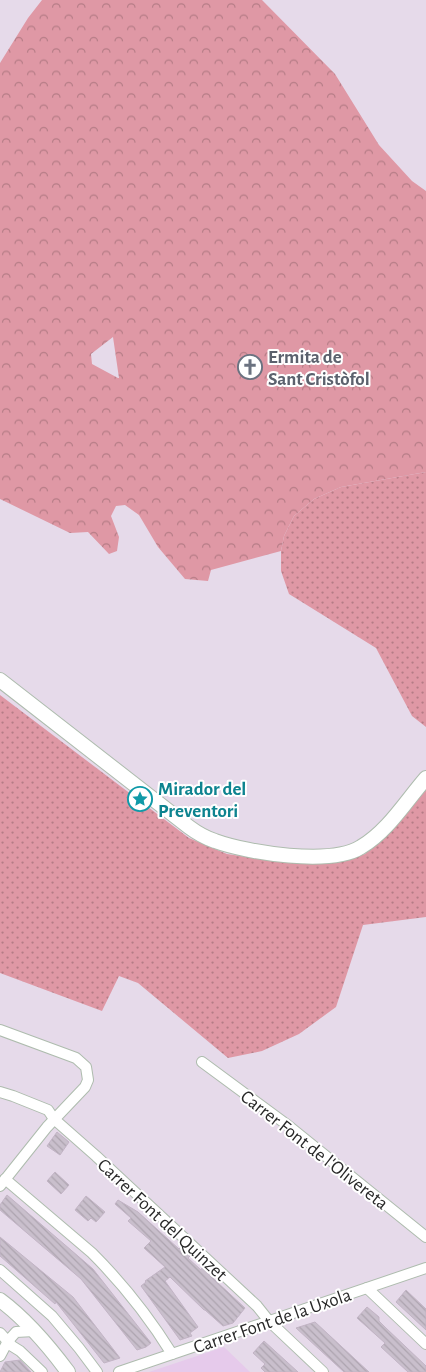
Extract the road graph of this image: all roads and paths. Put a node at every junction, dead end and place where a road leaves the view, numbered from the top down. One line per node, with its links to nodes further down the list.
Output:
1 (0, 680): 2 (street)
2 (426, 778)
3 (0, 1030): 6 (street)
4 (202, 1062): 8 (street, Carrer Font de l'Olivereta)
5 (0, 1092): 6 (street, Carrer Font del Quinzet)
6 (54, 1119): 7 (street); 14 (street, Carrer Font del Quinzet)
7 (2, 1182): 20 (street)
8 (426, 1237)
9 (426, 1268): 11 (street, Carrer Font de la Uxola)
10 (0, 1270): 24 (street)
11 (368, 1288): 14 (street, Carrer Font de la Uxola); 19 (street)
12 (0, 1300): 13 (street)
13 (15, 1312): 15 (street); 16 (street)
14 (269, 1321): 20 (street, Carrer Font de la Uxola); 26 (street, Carrer Font del Quinzet)
15 (34, 1331): 16 (street); 23 (street)
16 (16, 1332): 18 (street)
17 (0, 1333): 18 (street)
18 (8, 1341): 21 (street); 22 (street)
19 (426, 1344)
20 (172, 1354): 25 (street, Carrer Font de la Uxola)
21 (0, 1356)
22 (42, 1372)
23 (68, 1372)
24 (96, 1372)
25 (119, 1372)
26 (323, 1372)

